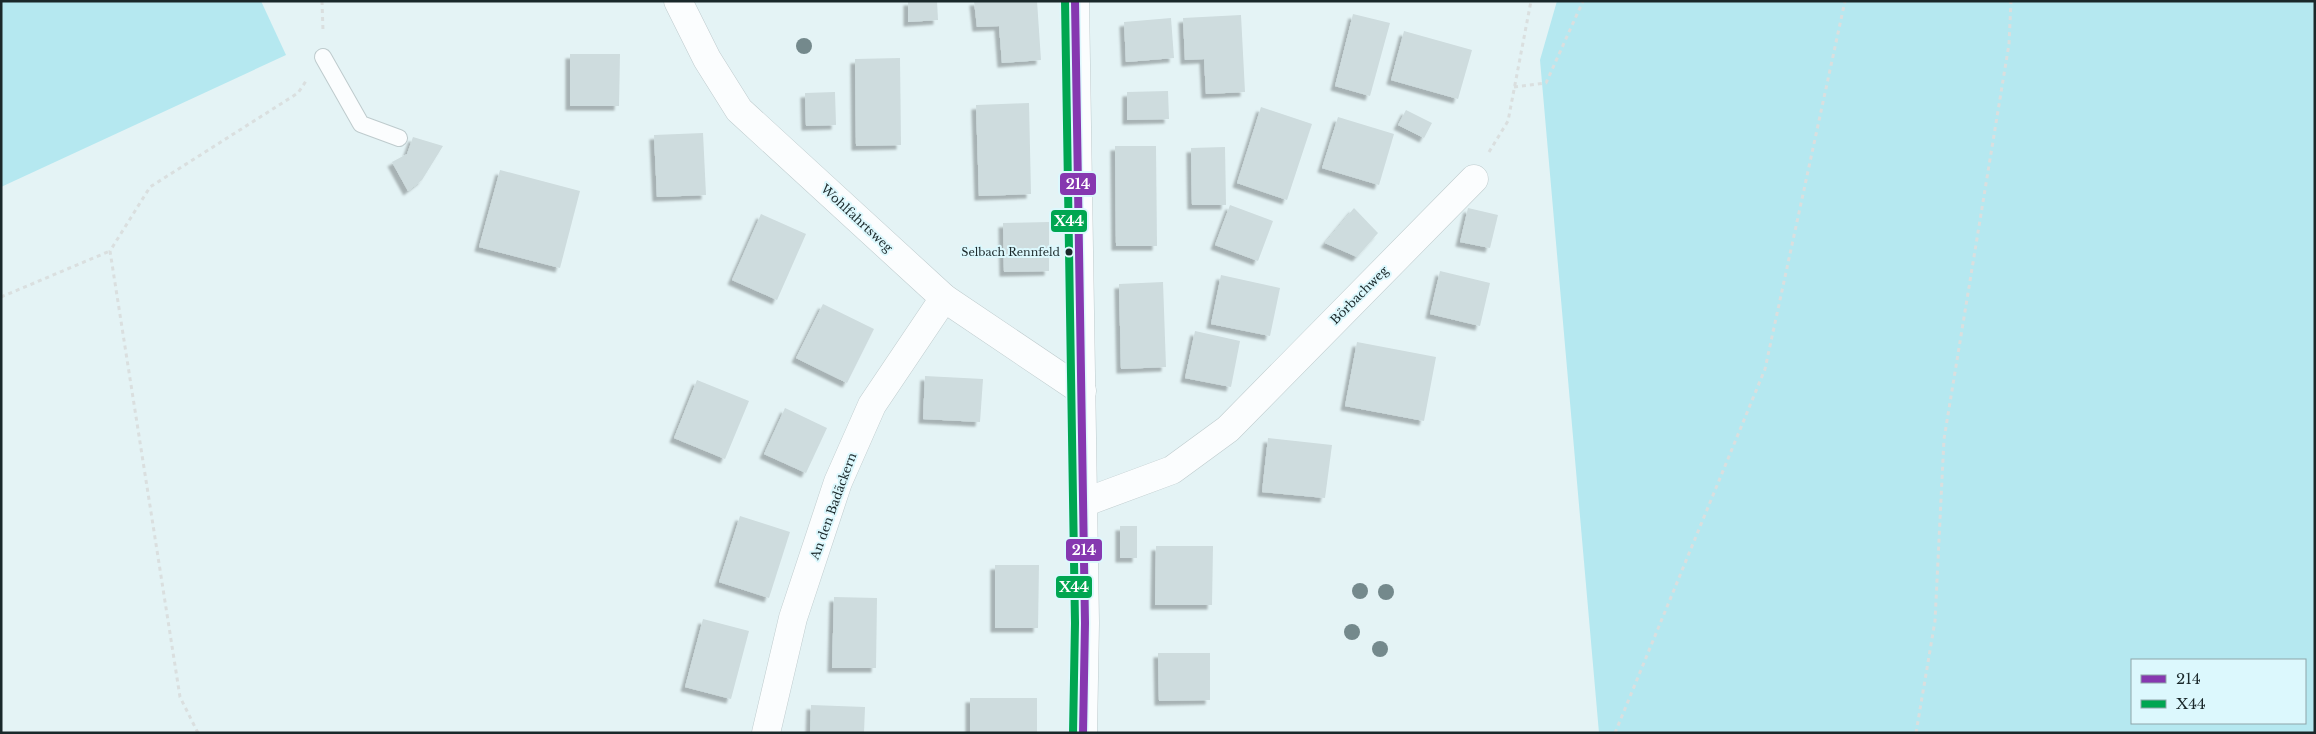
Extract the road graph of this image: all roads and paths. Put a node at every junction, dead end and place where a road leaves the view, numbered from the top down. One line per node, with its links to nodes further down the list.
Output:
1 (322, 1): 9 (path)
2 (678, 1): 10 (street, Wohlfahrtsweg)
3 (694, 1): 10 (street)
4 (1075, 1): 17 (street)
5 (1531, 1): 11 (path)
6 (1583, 1): 11 (path)
7 (1846, 1): 22 (path)
8 (2011, 1): 23 (path)
9 (323, 57): 12 (lane); 14 (path)
10 (707, 59): 16 (street, Wohlfahrtsweg)
11 (1514, 87): 13 (path)
12 (399, 138)
13 (1474, 179): 18 (street, Börbachweg)
14 (110, 250): 15 (path); 19 (path)
15 (1, 297)
16 (944, 298): 17 (street, Wohlfahrtsweg); 20 (street, An den Badäckern)
17 (1082, 391): 18 (street)
18 (1083, 503): 21 (street)
19 (198, 733)
20 (766, 733)
21 (1083, 733)
22 (1616, 733)
23 (1916, 733)

